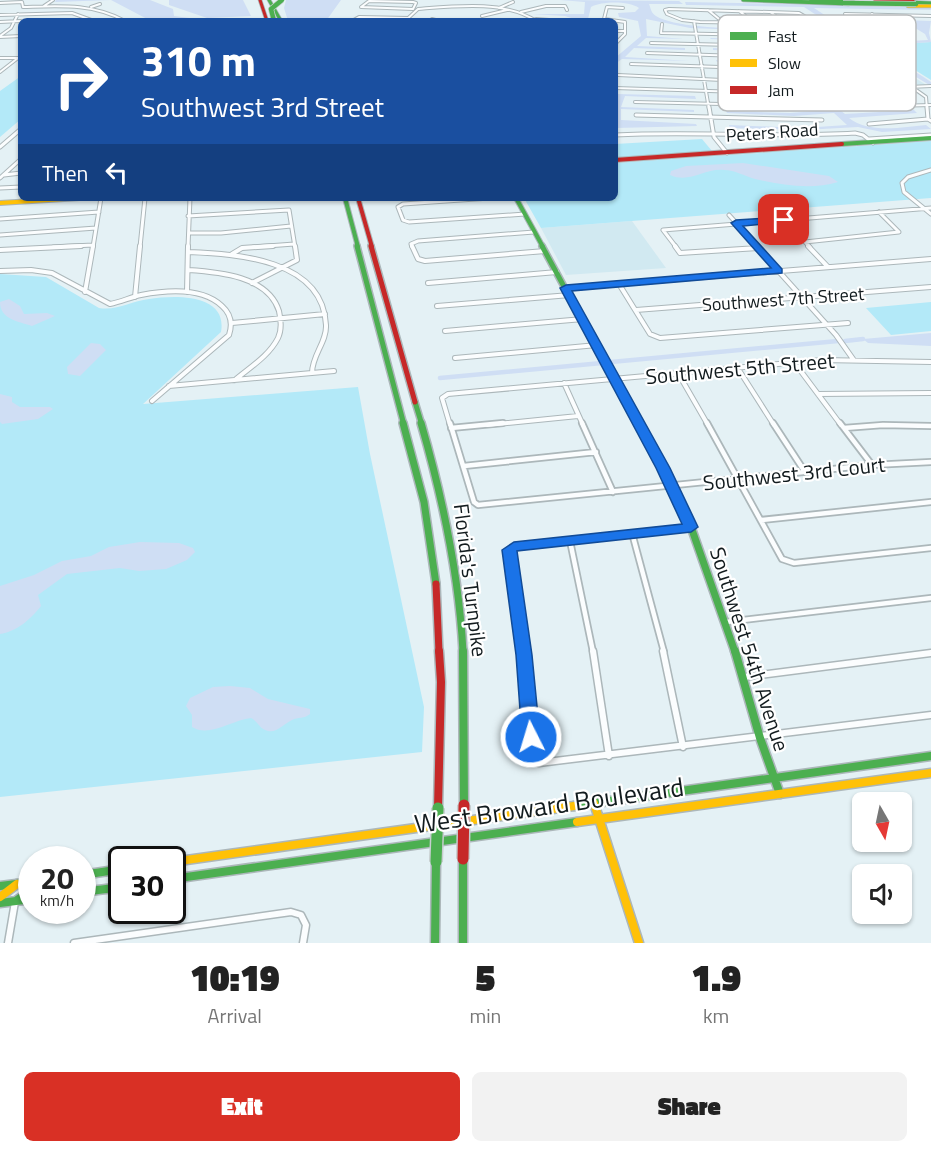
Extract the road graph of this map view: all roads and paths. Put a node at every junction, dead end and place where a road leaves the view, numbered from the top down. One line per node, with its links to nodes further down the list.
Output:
1 (53, 0): 18 (street)
2 (256, 0): 46 (main road)
3 (260, 0): 46 (main road)
4 (270, 0): 48 (main road)
5 (282, 0): 47 (main road, bridge)
6 (743, 0): 17 (main road)
7 (752, 0): 17 (main road, bridge)
8 (811, 0): 13 (main road)
9 (874, 0): 17 (main road)
10 (367, 1): 25 (street); 25 (street)
11 (447, 1): 22 (street)
12 (479, 1): 19 (street)
13 (833, 1): 17 (main road)
14 (513, 2): 23 (street)
15 (0, 3): 18 (street)
16 (100, 4): 20 (street)
17 (931, 4)
18 (43, 7): 20 (street); 32 (street)
19 (475, 7): 22 (street); 23 (street)
20 (91, 8): 45 (street)
21 (435, 8): 22 (street); 25 (street); 52 (street)
22 (444, 8)
23 (499, 8): 26 (street)
24 (623, 8): 54 (street)
25 (412, 9): 51 (street)
26 (510, 9): 30 (street); 42 (street)
27 (567, 10): 30 (street)
28 (708, 10): 29 (street); 55 (street); 61 (street)
29 (739, 11): 31 (street); 36 (street)
30 (520, 12): 53 (street)
31 (769, 12): 37 (street); 38 (street)
32 (40, 13): 35 (street); 44 (street)
33 (872, 14): 39 (street); 40 (street)
34 (0, 15): 35 (street)
35 (18, 15): 57 (street)
36 (744, 15)
37 (773, 15)
38 (802, 15)
39 (847, 15)
40 (902, 15)
41 (916, 15): 43 (street)
42 (482, 16)
43 (931, 16)
44 (88, 18)
45 (120, 18)
46 (266, 18)
47 (273, 18)
48 (279, 18)
49 (354, 18): 50 (street)
50 (372, 18)
51 (406, 18)
52 (407, 18)
53 (532, 18)
54 (603, 18)
55 (718, 18)
56 (618, 20): 63 (street)
57 (15, 21): 58 (street); 67 (street)
58 (0, 22)
59 (718, 23): 61 (street)
60 (662, 24): 64 (street)
61 (694, 25): 64 (street)
62 (618, 31): 63 (street)
63 (625, 31): 68 (street)
64 (695, 34): 65 (street); 70 (street)
65 (718, 34)
66 (18, 36): 67 (street)
67 (0, 37)
68 (618, 40)
69 (651, 43): 70 (street)
70 (697, 44): 71 (street); 73 (street)
71 (718, 45)
72 (646, 53): 73 (street)
73 (699, 55): 74 (street); 79 (street)
74 (718, 56)
75 (0, 58): 76 (street)
76 (18, 58)
77 (18, 59): 81 (street)
78 (631, 64): 79 (street)
79 (701, 66): 80 (street); 83 (street)
80 (718, 67)
81 (0, 72)
82 (618, 75): 83 (street)
83 (703, 78): 84 (street); 87 (street)
84 (718, 79)
85 (618, 88): 87 (street)
86 (916, 89): 92 (street)
87 (706, 91): 88 (street); 90 (street)
88 (718, 91)
89 (635, 102): 90 (street)
90 (707, 104): 91 (street); 94 (street)
91 (718, 104)
92 (929, 105): 96 (street)
93 (636, 115): 94 (street)
94 (710, 118): 95 (street); 99 (street)
95 (822, 120)
96 (929, 120): 97 (street)
97 (869, 124)
98 (18, 132): 105 (street)
99 (714, 133): 100 (street); 101 (street); 106 (street)
100 (618, 135)
101 (755, 135): 103 (street); 104 (street)
102 (931, 137): 104 (main road, Peters Road)
103 (757, 142)
104 (872, 142): 106 (main road, Peters Road)
105 (0, 147)
106 (727, 153): 107 (main road, Peters Road)
107 (618, 161)
108 (18, 162): 111 (street)
109 (931, 170): 125 (street)
110 (18, 173): 111 (street)
111 (4, 174): 112 (street)
112 (0, 178)
113 (18, 187): 114 (street)
114 (0, 188)
115 (40, 201): 123 (main road)
116 (101, 201): 126 (street)
117 (145, 201): 161 (street)
118 (190, 201): 131 (street)
119 (346, 201): 233 (main road, Florida's Turnpike, bridge)
120 (359, 201): 234 (main road, Florida's Turnpike, bridge)
121 (451, 201): 128 (street)
122 (518, 201): 128 (main road, Southwest 54th Avenue)
123 (0, 204)
124 (931, 208): 125 (street)
125 (925, 209): 127 (street); 129 (street)
126 (99, 212): 132 (street); 135 (street)
127 (879, 212): 133 (street); 147 (street)
128 (525, 214): 136 (main road, Southwest 54th Avenue)
129 (931, 214)
130 (729, 215): 133 (street)
131 (188, 216): 134 (street); 137 (street)
132 (0, 219)
133 (736, 223): 141 (street); 141 (street)
134 (291, 225): 137 (street); 139 (street)
135 (96, 228): 138 (street); 140 (street)
136 (534, 232): 143 (main road, Southwest 54th Avenue); 143 (street)
137 (189, 233): 144 (street)
138 (0, 235)
139 (294, 244): 145 (street); 148 (street)
140 (93, 245): 142 (street); 157 (street)
141 (758, 248): 151 (street)
142 (0, 250)
143 (545, 251): 152 (main road, Southwest 54th Avenue)
144 (188, 252): 145 (street); 149 (street)
145 (232, 254): 148 (street)
146 (931, 259): 147 (street)
147 (828, 267): 151 (street)
148 (284, 268): 153 (street); 164 (street)
149 (188, 270): 153 (street); 158 (street)
150 (0, 271): 157 (street)
151 (779, 271): 155 (street); 160 (street)
152 (557, 272): 154 (street); 159 (main road, Southwest 54th Avenue)
153 (252, 283): 165 (street)
154 (428, 283)
155 (619, 284): 159 (street); 163 (street)
156 (931, 287): 160 (street, Southwest 7th Street)
157 (85, 292): 161 (street)
158 (187, 292): 161 (street); 168 (street)
159 (568, 292): 162 (street); 166 (main road, Southwest 54th Avenue)
160 (801, 296): 163 (street, Southwest 7th Street); 169 (street)
161 (135, 297)
162 (437, 306)
163 (636, 310): 169 (street)
164 (326, 314): 165 (street); 178 (street)
165 (281, 318): 168 (street); 181 (street)
166 (583, 319): 170 (street); 171 (main road, Southwest 54th Avenue)
167 (849, 322): 169 (street)
168 (232, 323): 183 (street)
169 (826, 323): 173 (street)
170 (445, 331)
171 (597, 345): 172 (street); 180 (main road, Southwest 54th Avenue)
172 (455, 358)
173 (853, 359): 174 (street, Southwest 5th Street); 175 (street, Southwest 5th Street)
174 (794, 362): 176 (street, Southwest 5th Street); 185 (street)
175 (931, 362)
176 (736, 367): 179 (street, Southwest 5th Street); 195 (street)
177 (334, 371): 178 (street)
178 (312, 373): 181 (street)
179 (678, 373): 180 (street, Southwest 5th Street); 196 (street)
180 (616, 378): 182 (street, Southwest 5th Street); 197 (main road, Southwest 54th Avenue)
181 (235, 380): 183 (street)
182 (564, 383): 187 (street); 189 (street, Southwest 5th Street)
183 (169, 386): 186 (street)
184 (931, 393): 185 (street)
185 (818, 394): 190 (street)
186 (152, 401)
187 (578, 416): 189 (street); 191 (street)
188 (931, 426): 190 (street)
189 (451, 428): 194 (street)
190 (844, 428): 193 (street)
191 (596, 452): 194 (street); 198 (street)
192 (931, 462): 193 (street, Southwest 3rd Court)
193 (872, 465): 195 (street, Southwest 3rd Court)
194 (464, 466): 198 (street, Southwest 3rd Court)
195 (805, 472): 196 (street, Southwest 3rd Court)
196 (740, 478): 197 (street, Southwest 3rd Court); 200 (street)
197 (672, 486): 198 (street, Southwest 3rd Court); 201 (main road, Southwest 54th Avenue)
198 (614, 492)
199 (931, 502): 200 (street)
200 (761, 520): 204 (street)
201 (691, 527): 202 (street); 206 (main road, Southwest 54th Avenue)
202 (632, 533): 203 (street); 211 (street)
203 (570, 541): 212 (street); 212 (street)
204 (931, 548)
205 (931, 598): 206 (street)
206 (726, 622): 208 (main road, Southwest 54th Avenue)
207 (931, 653): 208 (street)
208 (744, 677): 210 (main road, Southwest 54th Avenue)
209 (931, 715): 210 (street)
210 (760, 738): 211 (street); 215 (main road, Southwest 54th Avenue)
211 (683, 747): 212 (street)
212 (609, 756)
213 (931, 756): 215 (main road, West Broward Boulevard)
214 (931, 773): 216 (main road, West Broward Boulevard)
215 (772, 778): 216 (main road, Southwest 54th Avenue); 217 (main road, West Broward Boulevard)
216 (780, 794): 219 (main road, West Broward Boulevard)
217 (594, 803): 218 (main road, West Broward Boulevard); 219 (main road)
218 (524, 813): 220 (main road); 221 (main road, West Broward Boulevard)
219 (598, 819): 220 (main road, West Broward Boulevard); 235 (main road)
220 (528, 829): 222 (main road, West Broward Boulevard)
221 (186, 860)
222 (186, 877)
223 (17, 884): 224 (main road); 225 (main road)
224 (0, 886)
225 (0, 897)
226 (18, 900): 228 (main road)
227 (18, 901): 228 (main road)
228 (15, 902): 229 (main road); 230 (street)
229 (0, 903)
230 (8, 943)
231 (74, 943): 232 (street)
232 (303, 943)
233 (435, 943)
234 (463, 943)
235 (639, 943)

